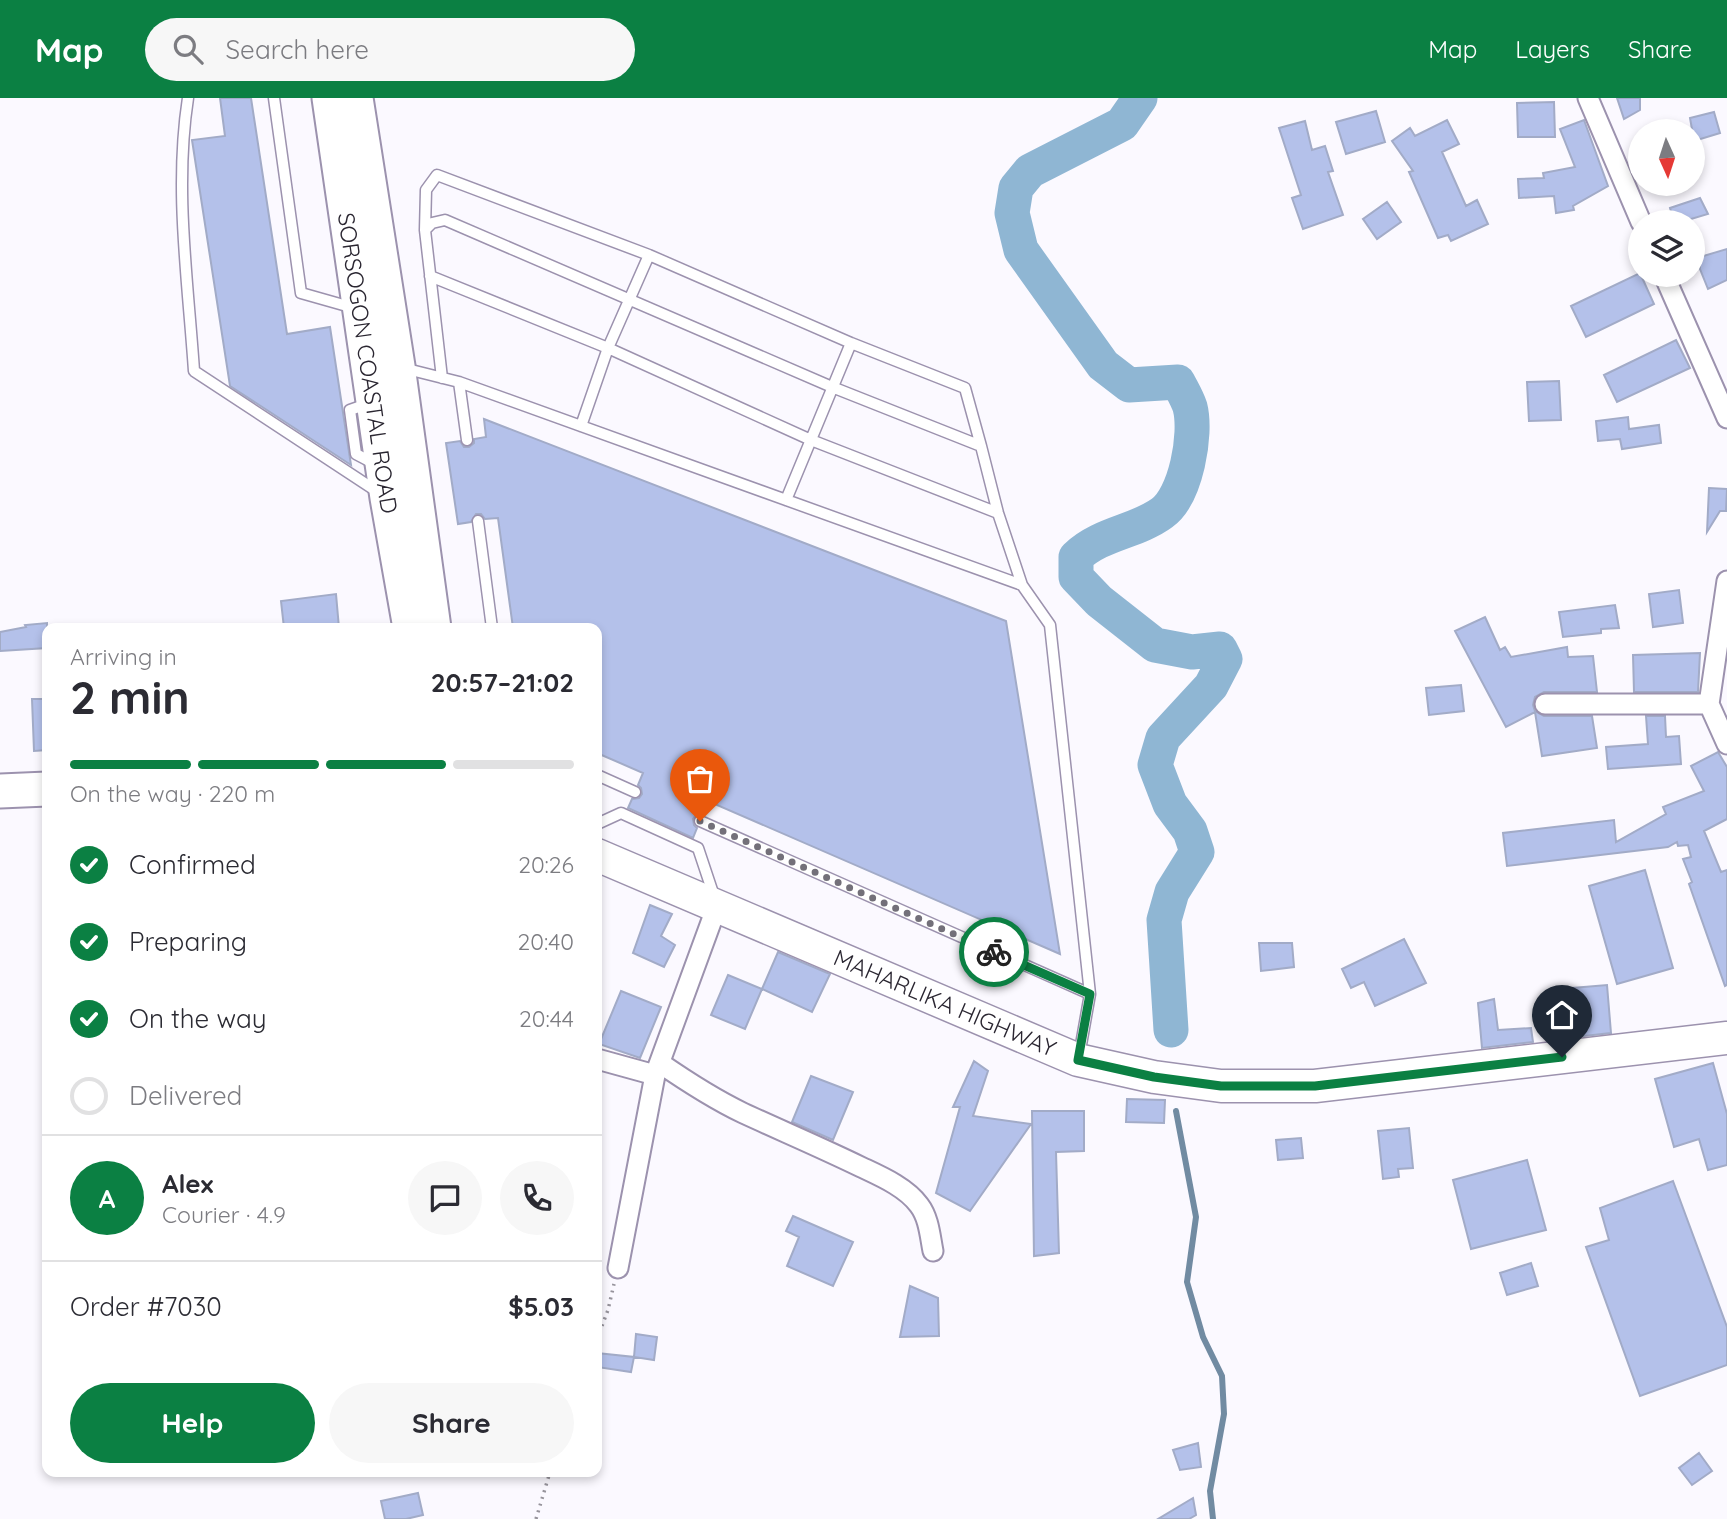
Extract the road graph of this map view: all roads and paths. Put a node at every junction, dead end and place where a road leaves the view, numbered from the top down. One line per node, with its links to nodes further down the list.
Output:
1 (188, 98): 24 (lane)
2 (274, 98): 12 (lane)
3 (329, 98): 12 (highway, SORSOGON COASTAL ROAD)
4 (356, 98): 15 (highway, SORSOGON COASTAL ROAD)
5 (1588, 98): 6 (street)
6 (1636, 210)
7 (425, 230): 8 (lane); 9 (lane); 11 (lane)
8 (649, 256): 11 (lane); 13 (lane)
9 (430, 276): 14 (lane); 16 (lane)
10 (1669, 287): 19 (street)
11 (630, 301): 14 (lane); 18 (lane)
12 (361, 310): 24 (highway, SORSOGON COASTAL ROAD)
13 (851, 344): 18 (lane); 23 (lane)
14 (608, 348): 20 (lane); 22 (lane)
15 (398, 366): 16 (lane); 31 (highway, SORSOGON COASTAL ROAD)
16 (442, 378): 17 (lane)
17 (459, 382): 20 (lane); 21 (lane)
18 (832, 387): 22 (lane); 23 (lane)
19 (1727, 418)
20 (581, 426): 25 (lane)
21 (467, 440)
22 (811, 440): 25 (lane); 26 (lane)
23 (981, 446): 26 (lane)
24 (386, 484): 30 (highway, SORSOGON COASTAL ROAD)
25 (786, 500): 29 (lane)
26 (998, 513): 29 (lane)
27 (478, 521): 32 (lane)
28 (1727, 581): 34 (street)
29 (1022, 584): 44 (lane)
30 (409, 623)
31 (433, 623)
32 (491, 623)
33 (1545, 704): 34 (street)
34 (1709, 704): 35 (street)
35 (1727, 744)
36 (602, 777): 39 (lane)
37 (42, 789): 38 (highway)
38 (0, 790)
39 (635, 792)
40 (700, 821): 44 (lane)
41 (602, 822): 43 (lane)
42 (602, 857): 43 (main road, MAHARLIKA HIGHWAY)
43 (718, 906): 47 (main road, MAHARLIKA HIGHWAY); 48 (street)
44 (1090, 994): 47 (lane)
45 (1727, 1038): 47 (main road, MAHARLIKA HIGHWAY)
46 (602, 1060): 48 (street)
47 (1078, 1060)
48 (657, 1069): 49 (street); 50 (street)
49 (933, 1251)
50 (618, 1268): 51 (path)
51 (602, 1326)
52 (549, 1477): 53 (path)
53 (536, 1519)

